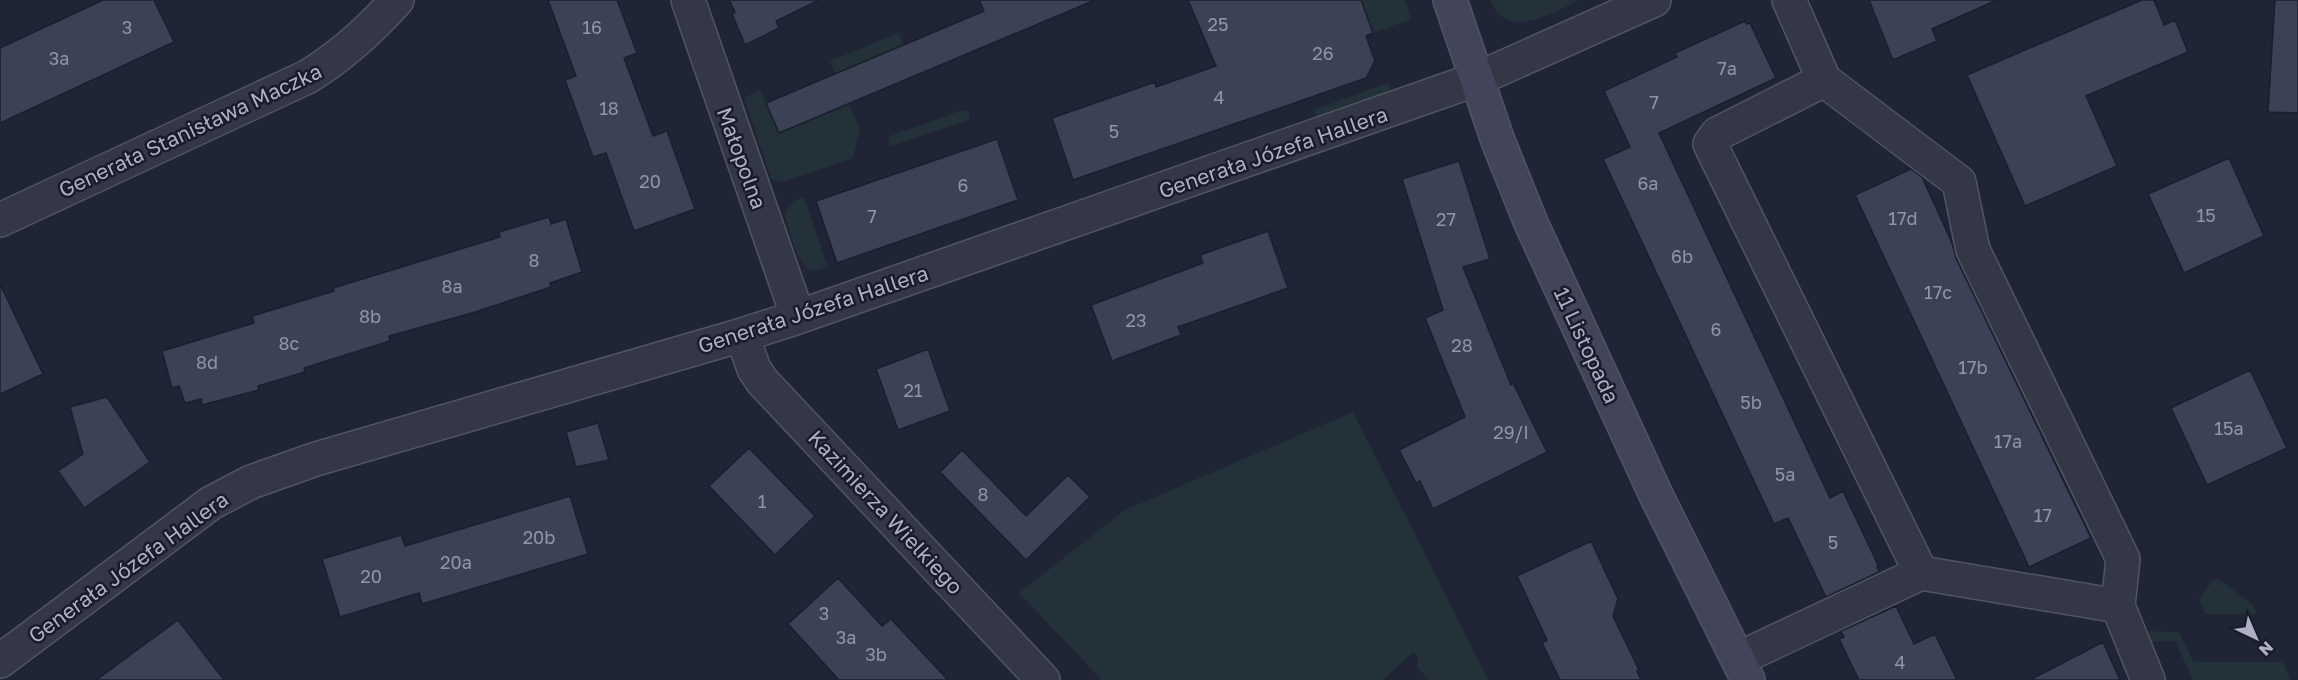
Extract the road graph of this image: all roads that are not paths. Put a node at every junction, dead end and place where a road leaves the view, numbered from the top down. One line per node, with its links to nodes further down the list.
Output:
1 (397, 0): 8 (street, Generała Stanisława Maczka)
2 (688, 0): 9 (street, Małopolna)
3 (1450, 0): 6 (street, 11 Listopada)
4 (1654, 0): 6 (street, Generała Józefa Hallera)
5 (1789, 0): 7 (street)
6 (1477, 79): 9 (street, Generała Józefa Hallera); 14 (street, 11 Listopada)
7 (1824, 80): 11 (street); 12 (street)
8 (0, 220)
9 (798, 317): 10 (street, Generała Józefa Hallera)
10 (742, 335): 13 (street, Generała Józefa Hallera); 15 (street, Kazimierza Wielkiego)
11 (1921, 573): 12 (street); 14 (street)
12 (2118, 606): 16 (street)
13 (0, 661)
14 (1743, 670)
15 (1043, 680)
16 (2148, 680)

